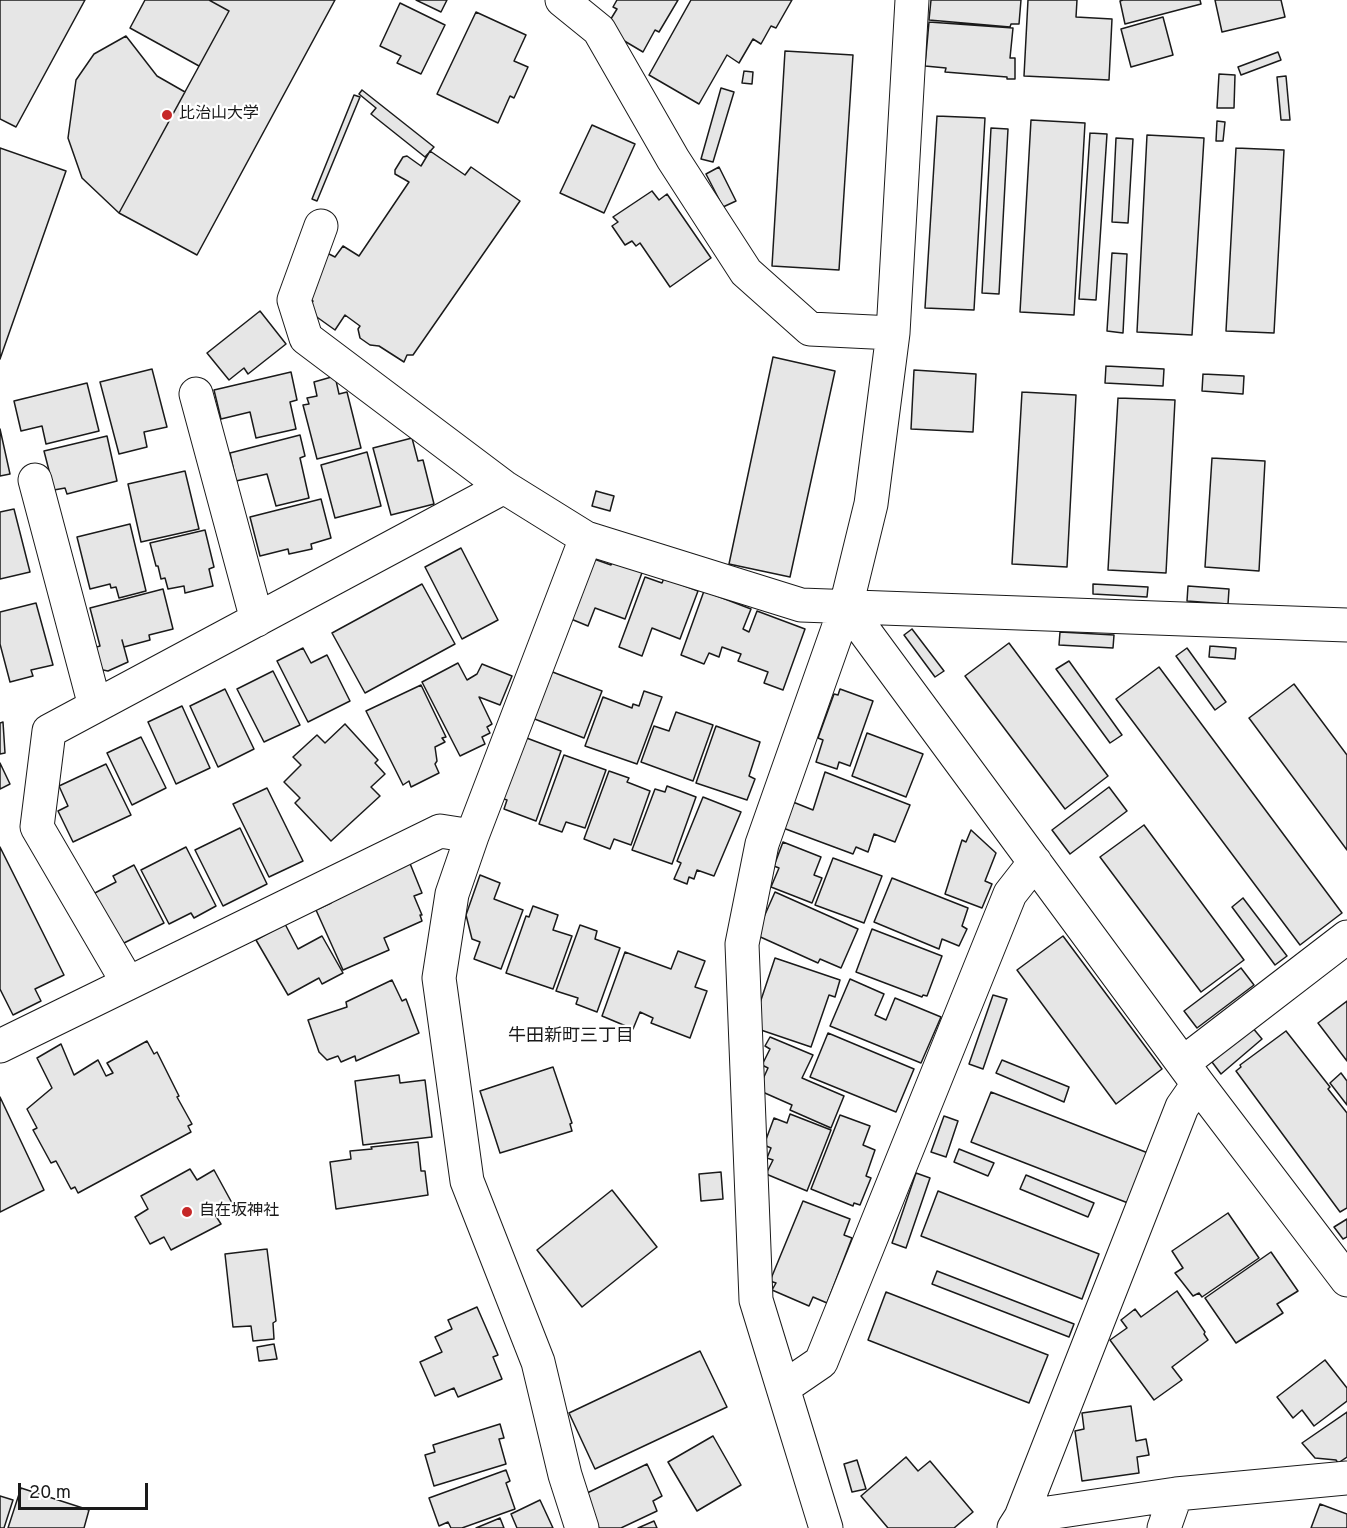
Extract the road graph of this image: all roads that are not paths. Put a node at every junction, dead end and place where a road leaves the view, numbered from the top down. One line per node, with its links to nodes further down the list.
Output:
1 (562, 0): 4 (street)
2 (912, 0): 4 (street)
3 (321, 226): 7 (street)
4 (893, 333): 9 (street)
5 (196, 394): 10 (street)
6 (35, 480): 12 (street)
7 (504, 487): 8 (street); 10 (street)
8 (586, 538): 9 (street); 13 (street)
9 (846, 606): 11 (street); 14 (street); 20 (street)
10 (257, 620): 12 (street)
11 (1347, 625)
12 (95, 706): 16 (street)
13 (472, 836): 16 (street); 24 (street)
14 (1035, 862): 18 (street); 20 (street)
15 (1347, 937): 18 (street)
16 (128, 983): 17 (street)
17 (0, 1046)
18 (1191, 1073): 19 (street); 23 (street)
19 (1343, 1267)
20 (783, 1388): 25 (street)
21 (1347, 1478): 22 (street)
22 (1176, 1494): 23 (street); 26 (street)
23 (1017, 1522)
24 (582, 1528)
25 (826, 1528)
26 (1164, 1528)

